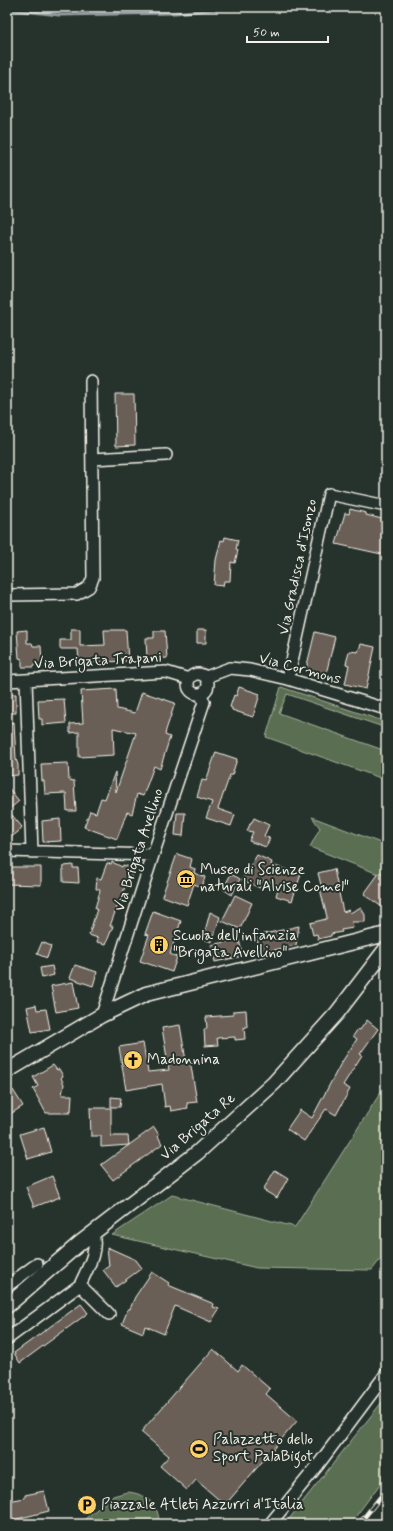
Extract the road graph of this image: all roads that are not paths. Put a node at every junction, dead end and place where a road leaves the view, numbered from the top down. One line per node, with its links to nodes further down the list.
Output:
1 (91, 381): 3 (street)
2 (166, 455): 3 (street)
3 (92, 459): 5 (street)
4 (386, 506): 8 (street, Via Gradisca d'Isonzo)
5 (7, 595)
6 (206, 677): 7 (street, Via Brigata Trapani); 8 (street, Via Cormons); 11 (street)
7 (189, 679): 9 (street, Via Brigata Trapani); 11 (street)
8 (288, 679): 12 (street, Via Cormons)
9 (26, 680): 10 (street, Via Brigata Trapani); 14 (street)
10 (7, 681)
11 (201, 695): 15 (street, Via Brigata Avellino)
12 (386, 709)
13 (7, 851): 14 (street)
14 (32, 852): 15 (street)
15 (153, 855): 18 (street, Via Brigata Avellino)
16 (386, 934): 18 (main road)
17 (386, 949): 20 (main road, Via Brigata Re)
18 (102, 1015): 19 (main road)
19 (7, 1071)
20 (93, 1233): 22 (street); 24 (main road, Via Brigata Re)
21 (37, 1264): 23 (street)
22 (80, 1285): 25 (street); 26 (street)
23 (7, 1286)
24 (7, 1306)
25 (109, 1314)
26 (7, 1339)
27 (386, 1374): 28 (street)
28 (270, 1524)

